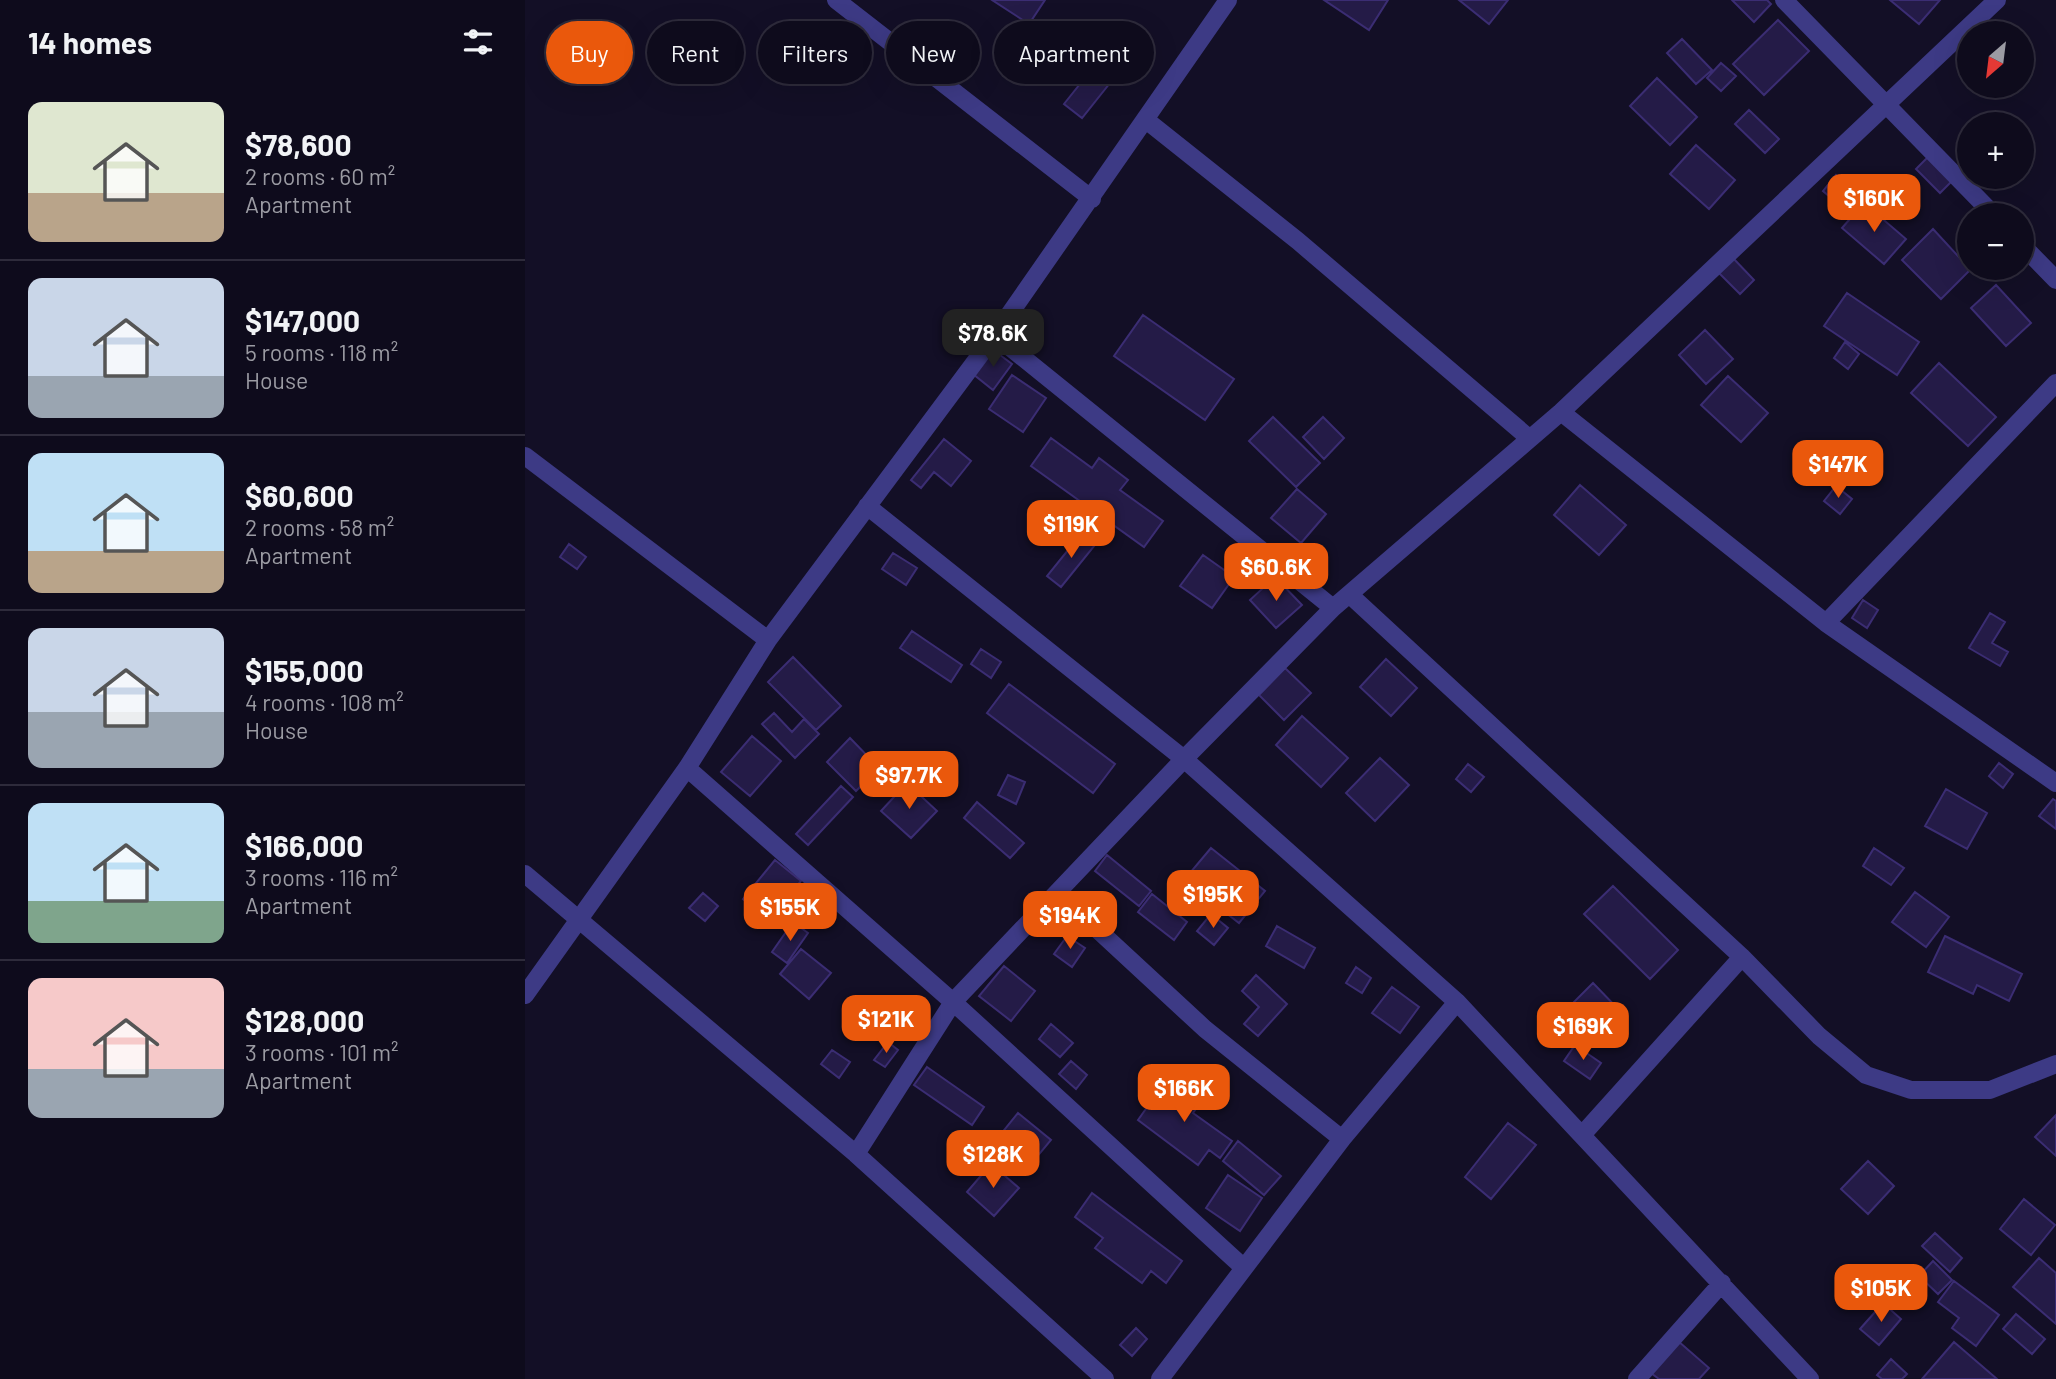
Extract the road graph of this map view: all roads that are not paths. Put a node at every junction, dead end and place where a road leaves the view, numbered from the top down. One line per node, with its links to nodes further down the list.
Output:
1 (836, 0): 7 (street)
2 (1228, 0): 6 (street)
3 (1784, 0): 5 (street)
4 (1997, 0): 5 (street)
5 (1888, 105): 8 (street); 13 (street)
6 (1146, 120): 7 (street); 14 (street)
7 (1092, 199): 11 (street)
8 (1982, 203)
9 (2034, 257): 10 (street)
10 (2056, 280)
11 (995, 335): 16 (street); 18 (street)
12 (2056, 383): 19 (street)
13 (1561, 412): 14 (street); 19 (street)
14 (1529, 438): 17 (street)
15 (525, 456): 20 (street)
16 (867, 506): 20 (street); 21 (street)
17 (1350, 595): 18 (street); 27 (street)
18 (1333, 608): 21 (street)
19 (1826, 623): 23 (street)
20 (768, 640): 22 (street)
21 (1184, 758): 25 (street); 30 (street)
22 (687, 768): 26 (street); 29 (street)
23 (2056, 783)
24 (525, 874): 26 (street)
25 (1058, 893): 29 (street); 33 (street)
26 (580, 919): 28 (street); 34 (street)
27 (1742, 957): 31 (street); 32 (street)
28 (525, 995)
29 (953, 1002): 34 (street); 35 (street)
30 (1457, 1002): 32 (street); 33 (street)
31 (2056, 1065)
32 (1582, 1135): 36 (street)
33 (1342, 1139): 35 (street)
34 (856, 1154): 37 (street)
35 (1244, 1268): 38 (street)
36 (1722, 1283): 39 (street); 40 (street)
37 (1105, 1379)
38 (1160, 1379)
39 (1637, 1379)
40 (1810, 1379)

